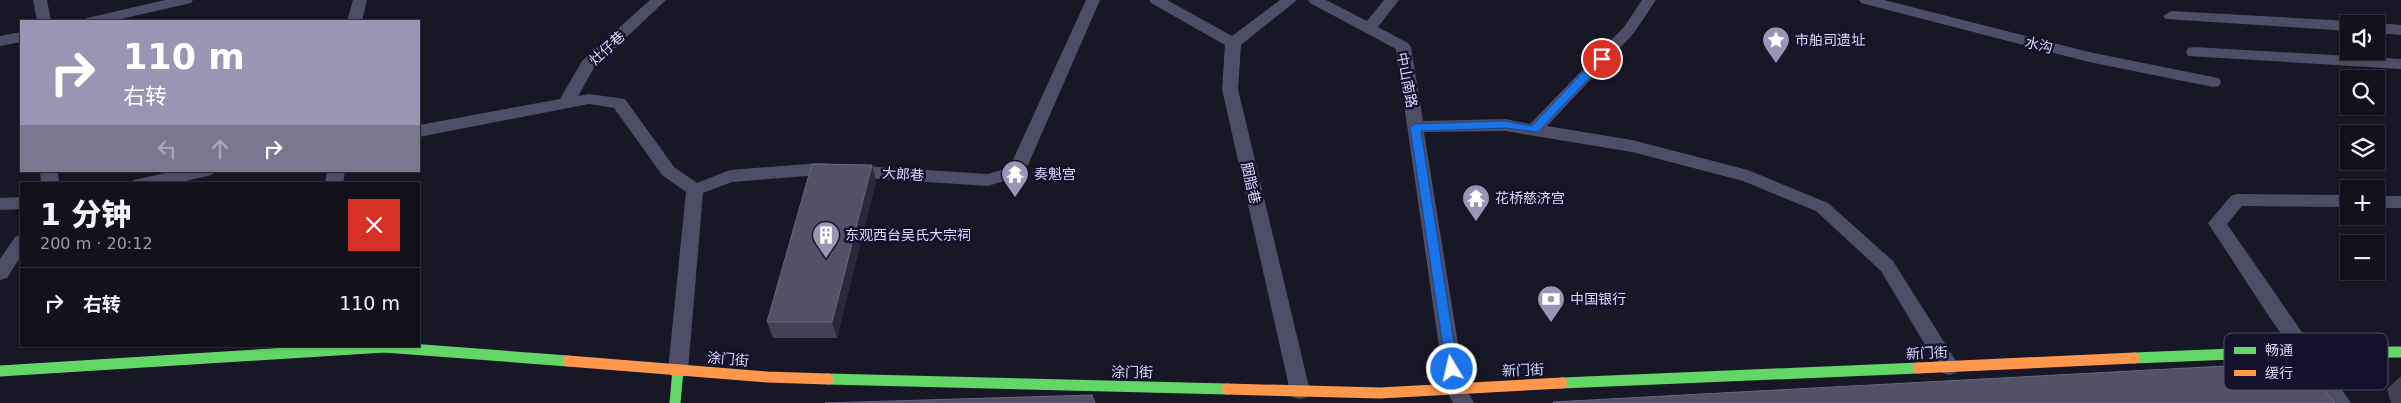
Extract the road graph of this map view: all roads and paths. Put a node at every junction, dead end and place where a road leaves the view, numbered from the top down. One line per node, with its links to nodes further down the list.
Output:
1 (40, 0): 13 (street)
2 (186, 0): 14 (street)
3 (360, 0): 15 (street)
4 (659, 0): 26 (street, 灶仔巷)
5 (1093, 0): 32 (street, 大郎巷)
6 (1156, 0): 22 (street)
7 (1290, 0): 22 (street)
8 (1314, 0): 17 (street, 中山南路)
9 (1392, 0): 17 (street)
10 (1649, 0): 28 (street)
11 (1866, 0): 25 (street, 水沟)
12 (2171, 16): 16 (street)
13 (44, 20)
14 (96, 20)
15 (355, 20)
16 (2340, 25)
17 (1369, 29): 27 (street, 中山南路)
18 (2385, 29): 19 (street)
19 (2401, 30)
20 (20, 37): 21 (street)
21 (0, 41)
22 (1233, 42): 49 (street, 胭脂巷)
23 (2194, 52): 24 (street)
24 (2401, 64)
25 (2213, 82)
26 (566, 103): 29 (street); 32 (street)
27 (1415, 127): 28 (street); 50 (street, 中山南路)
28 (1534, 130): 45 (street)
29 (420, 131)
30 (201, 172): 31 (street)
31 (150, 182)
32 (695, 190): 46 (street)
33 (2340, 201): 40 (street)
34 (20, 202): 37 (street)
35 (2385, 202): 36 (street)
36 (2401, 202)
37 (0, 204)
38 (20, 243): 39 (street)
39 (0, 273)
40 (2292, 333)
41 (264, 351): 46 (main road, 涂门街); 47 (main road, 涂门街)
42 (2388, 352): 43 (main road, 新门街)
43 (2401, 352)
44 (2224, 356): 45 (main road, 新门街)
45 (1949, 367): 50 (main road, 新门街)
46 (678, 370): 49 (main road, 涂门街); 51 (main road)
47 (0, 371)
48 (2332, 390): 52 (street)
49 (1300, 391): 50 (main road, 涂门街)
50 (1459, 395)
51 (675, 403)
52 (2341, 403)

